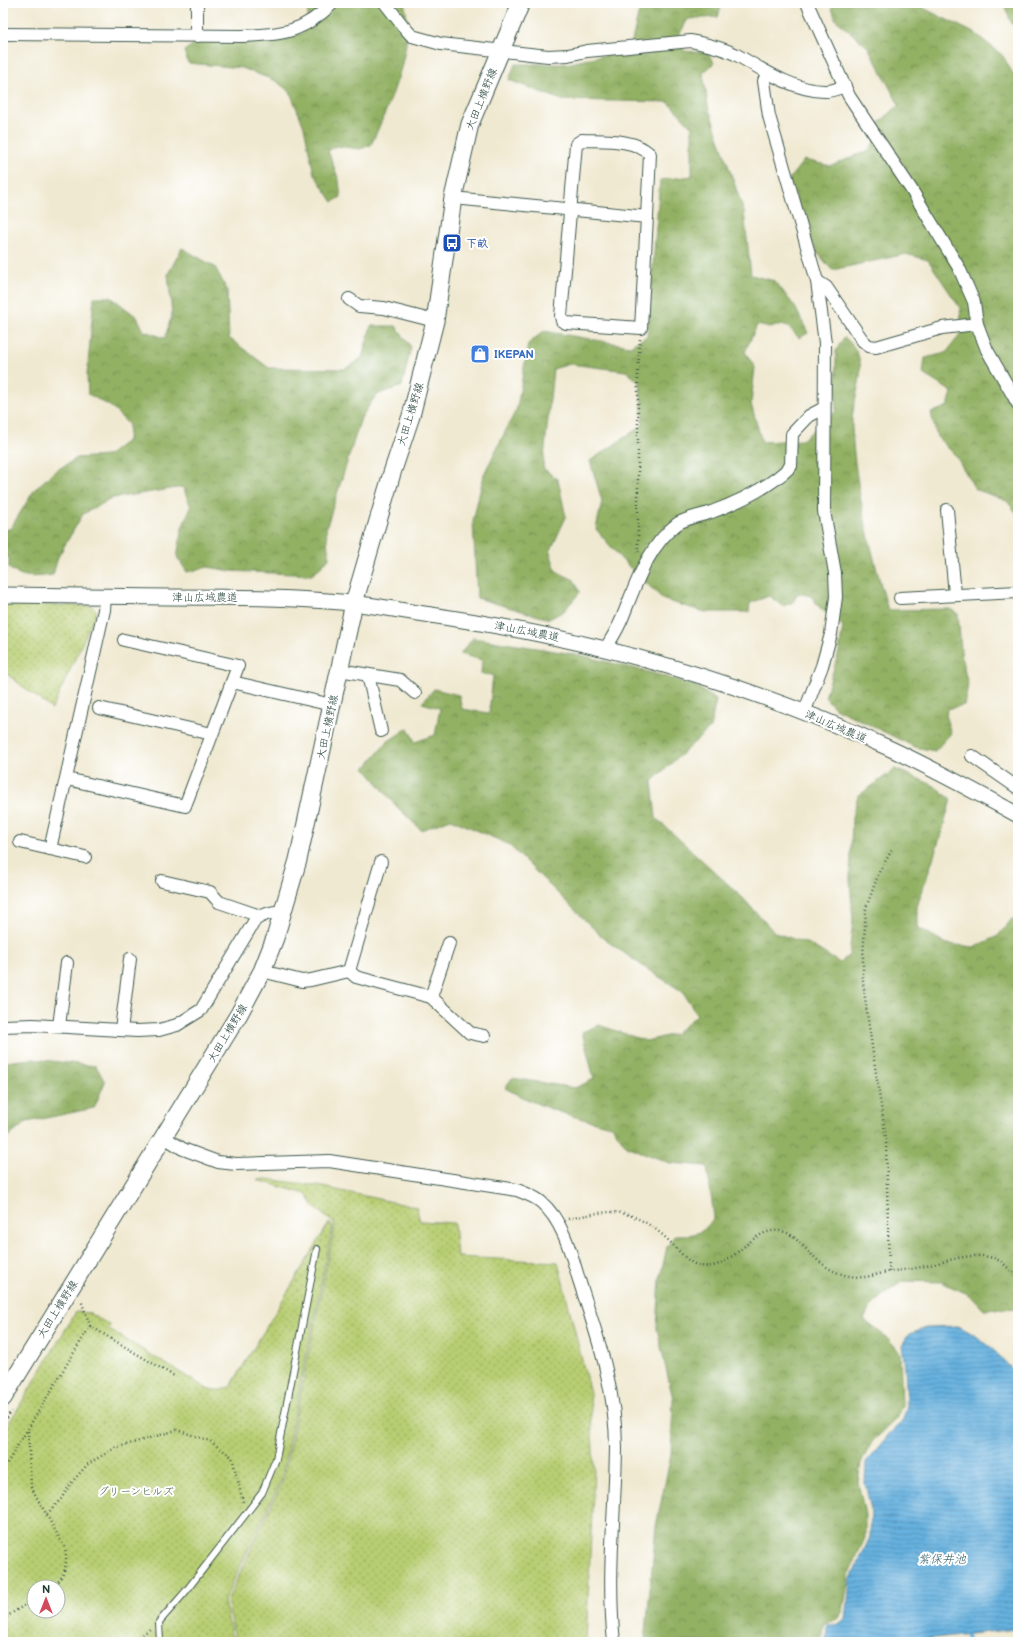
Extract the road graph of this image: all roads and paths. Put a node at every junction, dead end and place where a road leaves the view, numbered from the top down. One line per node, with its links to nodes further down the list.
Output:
1 (197, 3): 7 (street)
2 (333, 3): 7 (street)
3 (385, 3): 8 (street)
4 (521, 3): 8 (main road, 大田上横野線)
5 (807, 3): 10 (street)
6 (3, 34): 7 (street)
7 (197, 36)
8 (501, 52): 9 (street); 11 (main road, 大田上横野線)
9 (767, 73): 10 (street); 14 (street)
10 (845, 86): 17 (street)
11 (453, 198): 12 (street); 16 (main road, 大田上横野線)
12 (571, 209): 13 (street); 13 (street); 18 (street)
13 (647, 217): 18 (street)
14 (816, 282): 17 (street); 20 (street)
15 (349, 299): 16 (street)
16 (435, 321): 28 (main road, 大田上横野線)
17 (977, 324): 19 (street)
18 (641, 328): 22 (path)
19 (1018, 404)
20 (824, 408): 22 (street); 37 (street)
21 (947, 510): 24 (street)
22 (641, 573): 30 (street)
23 (1018, 592): 24 (street)
24 (955, 594): 27 (street)
25 (3, 595): 26 (street, 津山広域農道)
26 (105, 596): 28 (street, 津山広域農道); 41 (street)
27 (900, 598)
28 (354, 604): 30 (street, 津山広域農道); 31 (main road, 大田上横野線)
29 (124, 640): 33 (street)
30 (606, 648): 37 (street, 津山広域農道)
31 (339, 670): 32 (street); 35 (main road, 大田上横野線)
32 (368, 675): 34 (street); 38 (street)
33 (232, 682): 35 (street); 39 (street)
34 (415, 693)
35 (332, 705): 50 (main road, 大田上横野線)
36 (99, 708): 39 (street)
37 (804, 713): 43 (street, 津山広域農道)
38 (381, 731)
39 (212, 734): 41 (street)
40 (972, 756): 42 (street)
41 (67, 779): 45 (street)
42 (1018, 788)
43 (1018, 815)
44 (20, 842): 45 (street)
45 (50, 849): 47 (street)
46 (892, 850): 65 (path)
47 (86, 857)
48 (381, 862): 56 (street)
49 (162, 881): 51 (street)
50 (284, 912): 51 (street); 55 (main road, 大田上横野線)
51 (260, 916): 60 (street)
52 (449, 943): 57 (street)
53 (130, 959): 60 (street)
54 (67, 963): 59 (street)
55 (262, 971): 56 (street); 62 (main road, 大田上横野線)
56 (349, 971): 57 (street)
57 (431, 997): 61 (street)
58 (3, 1026): 59 (street)
59 (60, 1026): 60 (street)
60 (121, 1030)
61 (484, 1036)
62 (164, 1137): 63 (street); 70 (main road, 大田上横野線)
63 (556, 1221): 65 (path); 81 (street)
64 (318, 1249): 74 (lane)
65 (889, 1272): 66 (path)
66 (1018, 1278)
67 (80, 1298): 68 (path)
68 (90, 1326): 69 (path); 71 (path)
69 (174, 1376)
70 (3, 1398)
71 (28, 1430): 72 (path); 73 (path)
72 (3, 1470)
73 (47, 1514): 74 (path); 75 (path)
74 (246, 1516): 78 (lane)
75 (59, 1579)
76 (26, 1604): 77 (path)
77 (3, 1619)
78 (159, 1622): 79 (path); 80 (lane)
79 (133, 1642)
80 (160, 1642)
81 (614, 1642)

